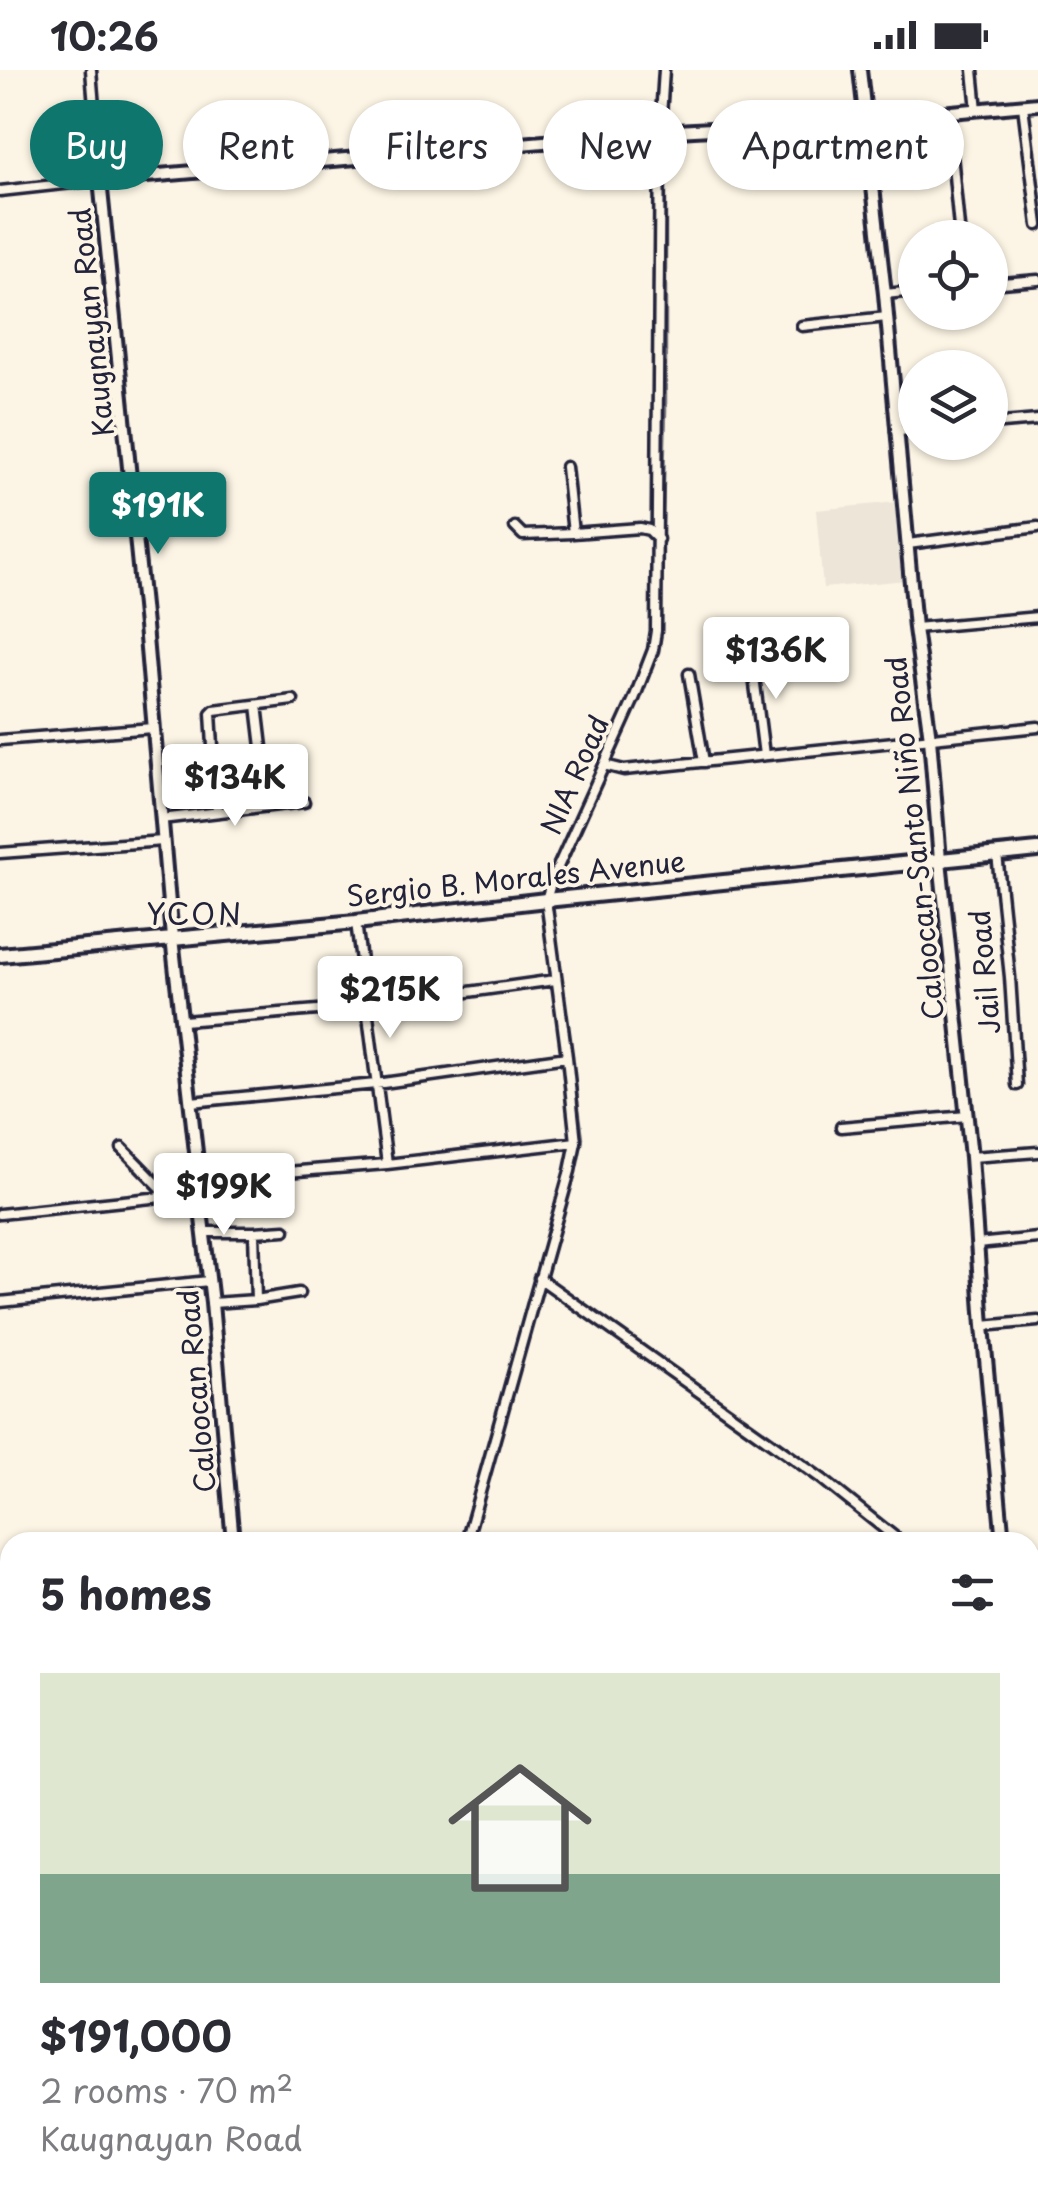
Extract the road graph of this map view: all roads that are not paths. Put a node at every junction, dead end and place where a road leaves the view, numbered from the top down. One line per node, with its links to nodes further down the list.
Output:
1 (91, 70): 5 (street)
2 (664, 70): 6 (street, NIA Road)
3 (860, 70): 7 (street, Caloocan-Santo Niño Road)
4 (973, 70): 10 (street)
5 (93, 100)
6 (662, 100)
7 (863, 100)
8 (1038, 104): 9 (street)
9 (1023, 106): 10 (street); 21 (street)
10 (977, 110): 11 (street)
11 (964, 111)
12 (543, 142): 13 (street)
13 (163, 175)
14 (30, 188): 19 (street)
15 (101, 190): 44 (street, Kaugnayan Road)
16 (660, 190): 35 (street, NIA Road)
17 (873, 190): 25 (street, Caloocan-Santo Niño Road)
18 (955, 190): 20 (street)
19 (0, 191)
20 (958, 220)
21 (1038, 225)
22 (1038, 280): 23 (street)
23 (1008, 282)
24 (898, 293): 25 (street)
25 (885, 294): 26 (street, Caloocan-Santo Niño Road)
26 (887, 317): 27 (street); 30 (street, Caloocan-Santo Niño Road)
27 (802, 326)
28 (1038, 420): 29 (street)
29 (1008, 422)
30 (896, 431): 36 (street, Caloocan-Santo Niño Road)
31 (566, 467): 34 (street)
32 (515, 527): 34 (street)
33 (1038, 527): 36 (street)
34 (573, 532): 35 (street)
35 (658, 539): 49 (street, NIA Road)
36 (908, 544): 38 (street, Caloocan-Santo Niño Road)
37 (1038, 617): 38 (street)
38 (915, 628): 45 (street, Caloocan-Santo Niño Road)
39 (751, 653): 47 (street)
40 (689, 674): 48 (street)
41 (293, 700): 42 (street)
42 (257, 705): 51 (street); 52 (street)
43 (1038, 727): 45 (street)
44 (153, 728): 46 (street); 53 (street, Kaugnayan Road)
45 (930, 738): 47 (street); 58 (street, Caloocan-Santo Niño Road)
46 (0, 740)
47 (764, 756): 48 (street)
48 (704, 762): 49 (street)
49 (608, 767): 59 (street, NIA Road)
50 (304, 802): 51 (street)
51 (269, 806): 52 (street)
52 (217, 812): 53 (street)
53 (161, 819): 54 (street, Kaugnayan Road)
54 (163, 841): 56 (street); 61 (street, Kaugnayan Road)
55 (1038, 850): 57 (main road, Sergio B. Morales Avenue)
56 (0, 854)
57 (998, 854): 58 (main road, Sergio B. Morales Avenue); 68 (street, Jail Road)
58 (940, 860): 59 (main road, Sergio B. Morales Avenue); 70 (street, Caloocan-Santo Niño Road)
59 (546, 900): 60 (main road, Sergio B. Morales Avenue); 63 (street, NIA Road)
60 (356, 922): 61 (main road, Sergio B. Morales Avenue); 64 (street)
61 (172, 938): 62 (main road, Sergio B. Morales Avenue); 65 (street, Caloocan Road)
62 (0, 955)
63 (555, 980): 64 (street); 66 (street, NIA Road)
64 (367, 1006): 65 (street); 67 (street)
65 (183, 1021): 69 (street, Caloocan Road)
66 (567, 1057): 67 (street); 72 (street, NIA Road)
67 (376, 1084): 69 (street); 76 (street)
68 (1017, 1085)
69 (191, 1102): 77 (street, Caloocan Road)
70 (967, 1116): 71 (street); 75 (street, Caloocan-Santo Niño Road)
71 (841, 1127)
72 (576, 1142): 76 (street); 86 (street, NIA Road)
73 (122, 1148): 79 (street)
74 (1038, 1152): 75 (street)
75 (971, 1157): 85 (street, Caloocan-Santo Niño Road)
76 (387, 1164): 77 (street)
77 (200, 1178): 78 (street, Caloocan Road)
78 (199, 1194): 79 (street); 82 (street, Caloocan Road)
79 (170, 1196): 80 (street)
80 (0, 1214)
81 (285, 1230): 83 (street)
82 (204, 1232): 83 (street); 87 (street, Caloocan Road)
83 (254, 1232): 89 (street)
84 (1038, 1238): 85 (street)
85 (977, 1244): 93 (street, Caloocan-Santo Niño Road)
86 (539, 1278): 95 (street, NIA Road); 96 (street)
87 (209, 1281): 90 (street); 91 (street, Caloocan Road)
88 (299, 1293): 89 (street)
89 (256, 1300): 91 (street)
90 (0, 1302)
91 (212, 1303): 94 (street, Caloocan Road)
92 (1038, 1321): 93 (street)
93 (982, 1326): 97 (street, Caloocan-Santo Niño Road)
94 (232, 1532)
95 (469, 1532)
96 (888, 1532)
97 (1001, 1532)

